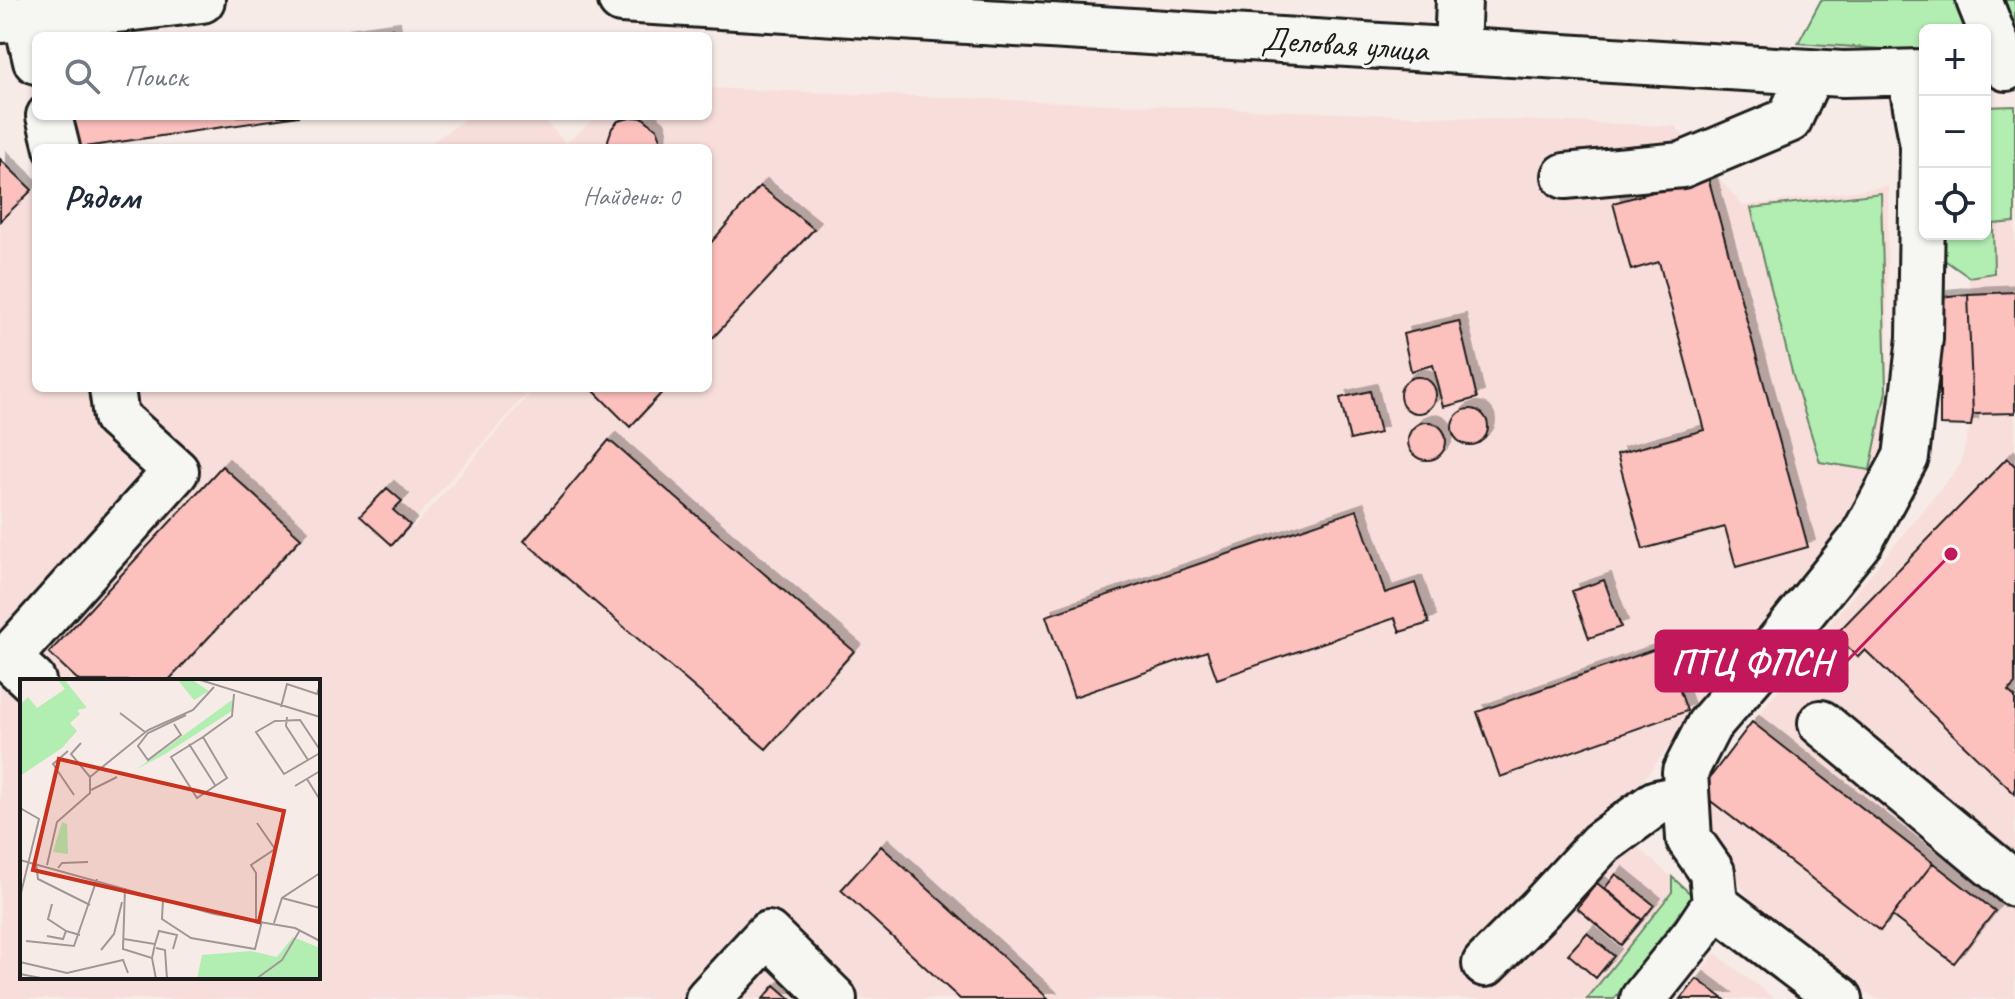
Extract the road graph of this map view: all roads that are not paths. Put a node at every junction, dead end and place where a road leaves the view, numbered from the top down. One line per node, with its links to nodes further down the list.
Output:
1 (202, 0): 7 (street)
2 (621, 0): 5 (street, Деловая улица)
3 (1459, 0): 8 (street)
4 (1979, 0): 10 (street)
5 (856, 7): 6 (street, Деловая улица)
6 (1198, 12): 8 (street, Деловая улица)
7 (13, 19): 9 (street)
8 (1457, 50): 11 (street, Деловая улица)
9 (32, 54)
10 (2002, 68)
11 (1811, 72): 12 (street, Деловая улица); 15 (street)
12 (1918, 73): 19 (street)
13 (50, 120): 14 (street)
14 (56, 144)
15 (1565, 176)
16 (113, 392): 17 (street)
17 (31, 679)
18 (1821, 723): 20 (street)
19 (1686, 797): 21 (street); 22 (street)
20 (2015, 884)
21 (1715, 904): 25 (street); 26 (street)
22 (1485, 964)
23 (708, 999): 24 (street)
24 (834, 999)
25 (1643, 999)
26 (1840, 999)

